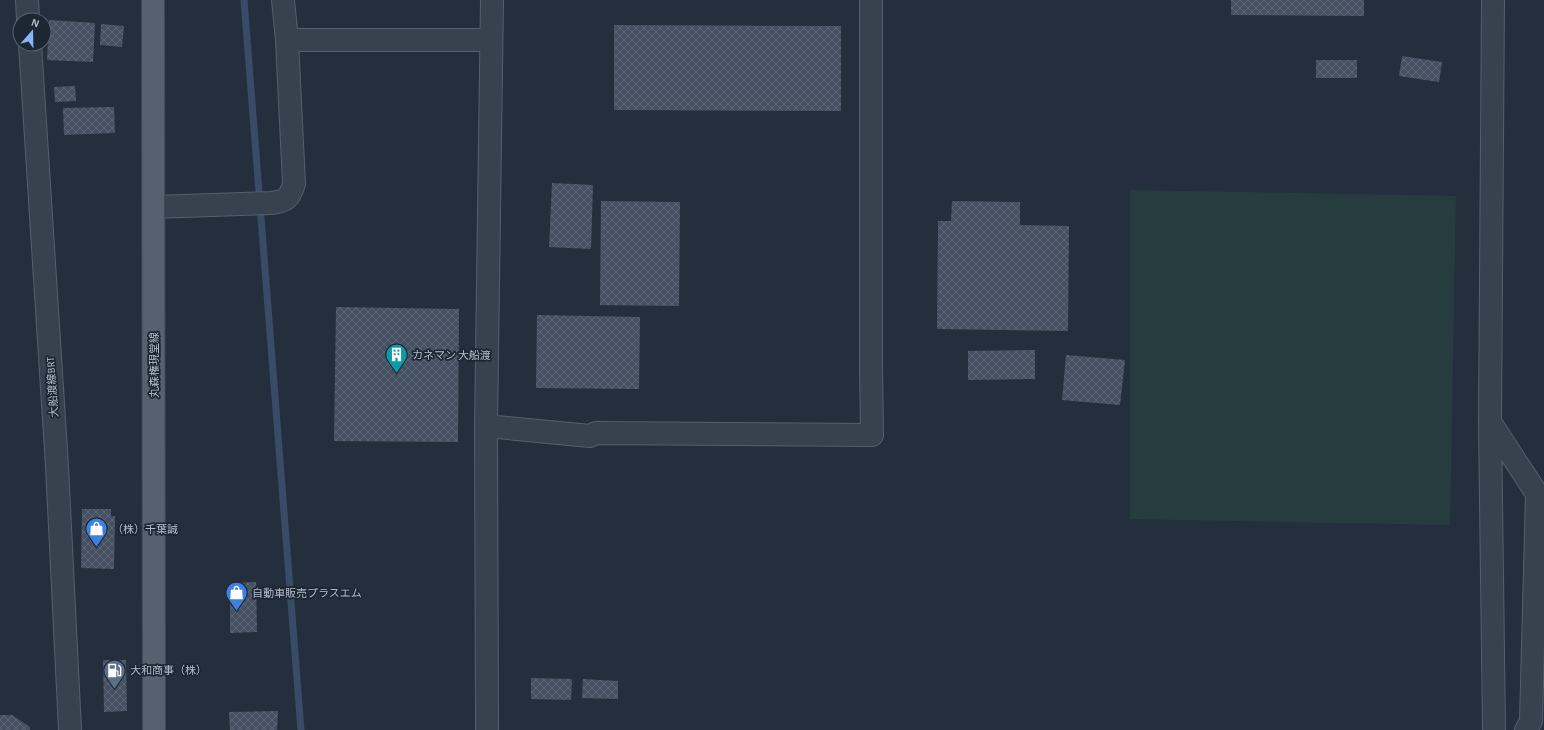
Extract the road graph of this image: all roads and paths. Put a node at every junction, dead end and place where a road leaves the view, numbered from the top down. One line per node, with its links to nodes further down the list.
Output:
1 (27, 0): 7 (street)
2 (153, 0): 11 (main road, 丸森権現堂線)
3 (283, 0): 8 (street)
4 (492, 0): 9 (street)
5 (871, 0): 13 (street)
6 (1492, 0): 12 (street)
7 (28, 12)
8 (286, 40): 9 (street); 11 (street)
9 (491, 40): 13 (street)
10 (31, 52): 14 (street, 大船渡線BRT)
11 (154, 207): 15 (main road, 丸森権現堂線)
12 (1490, 422): 17 (street); 18 (street)
13 (486, 426): 16 (street)
14 (70, 730)
15 (154, 730)
16 (487, 730)
17 (1494, 730)
18 (1526, 730)

